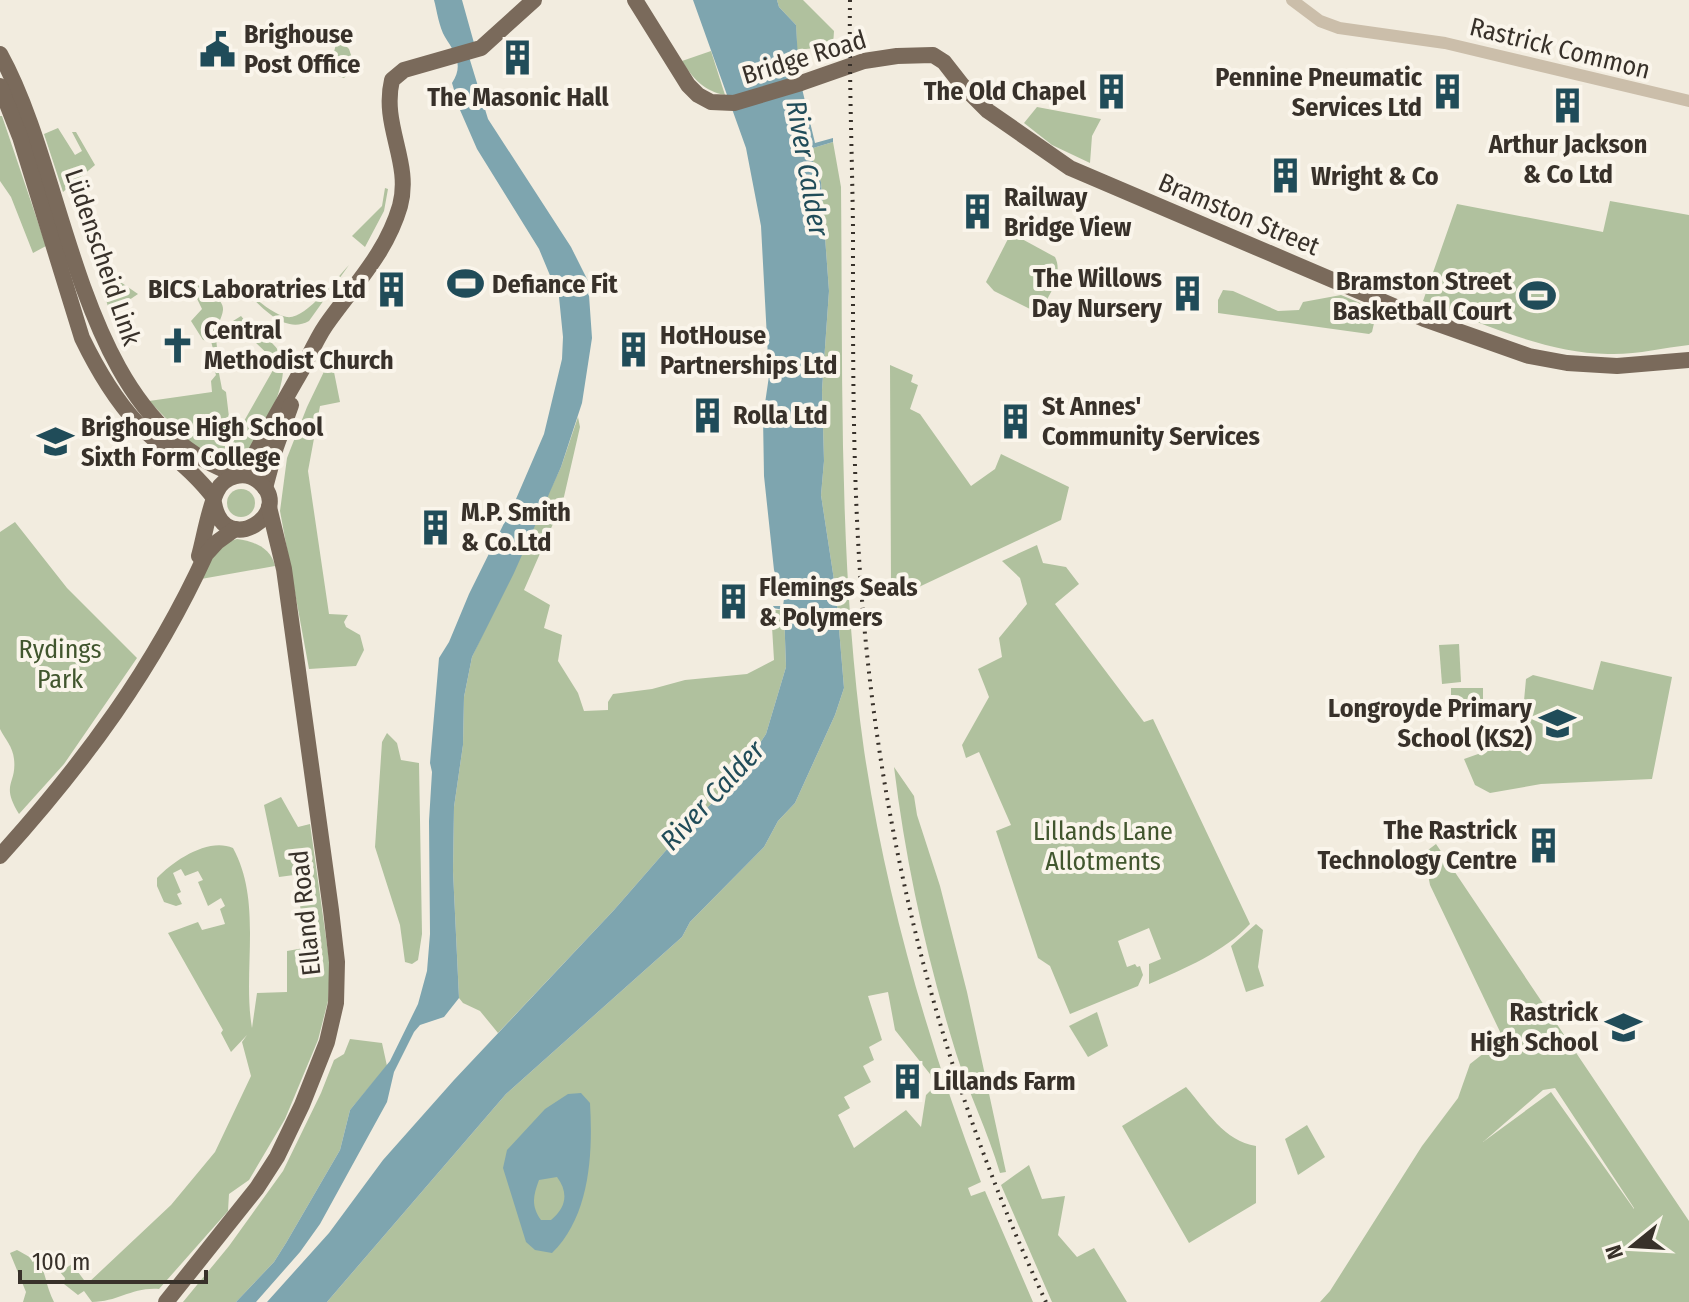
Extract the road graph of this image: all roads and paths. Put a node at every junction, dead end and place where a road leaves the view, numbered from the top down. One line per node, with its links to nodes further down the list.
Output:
1 (534, 0): 8 (main road)
2 (635, 0): 5 (main road, Bridge Road)
3 (1292, 0): 7 (street, Rastrick Common)
4 (0, 54): 10 (main road, Lüdenscheid Link)
5 (944, 62): 9 (main road, Bramston Street)
6 (0, 86): 12 (main road, Lüdenscheid Link)
7 (1689, 101)
8 (310, 354): 10 (main road); 11 (main road)
9 (1689, 360)
10 (241, 475): 11 (main road); 12 (main road)
11 (265, 488): 13 (main road)
12 (214, 500): 14 (main road); 16 (main road)
13 (269, 507): 14 (main road); 15 (main road, Elland Road)
14 (243, 529): 15 (main road); 16 (main road)
15 (284, 569): 18 (main road, Elland Road)
16 (191, 585): 17 (main road)
17 (0, 856)
18 (166, 1302)

